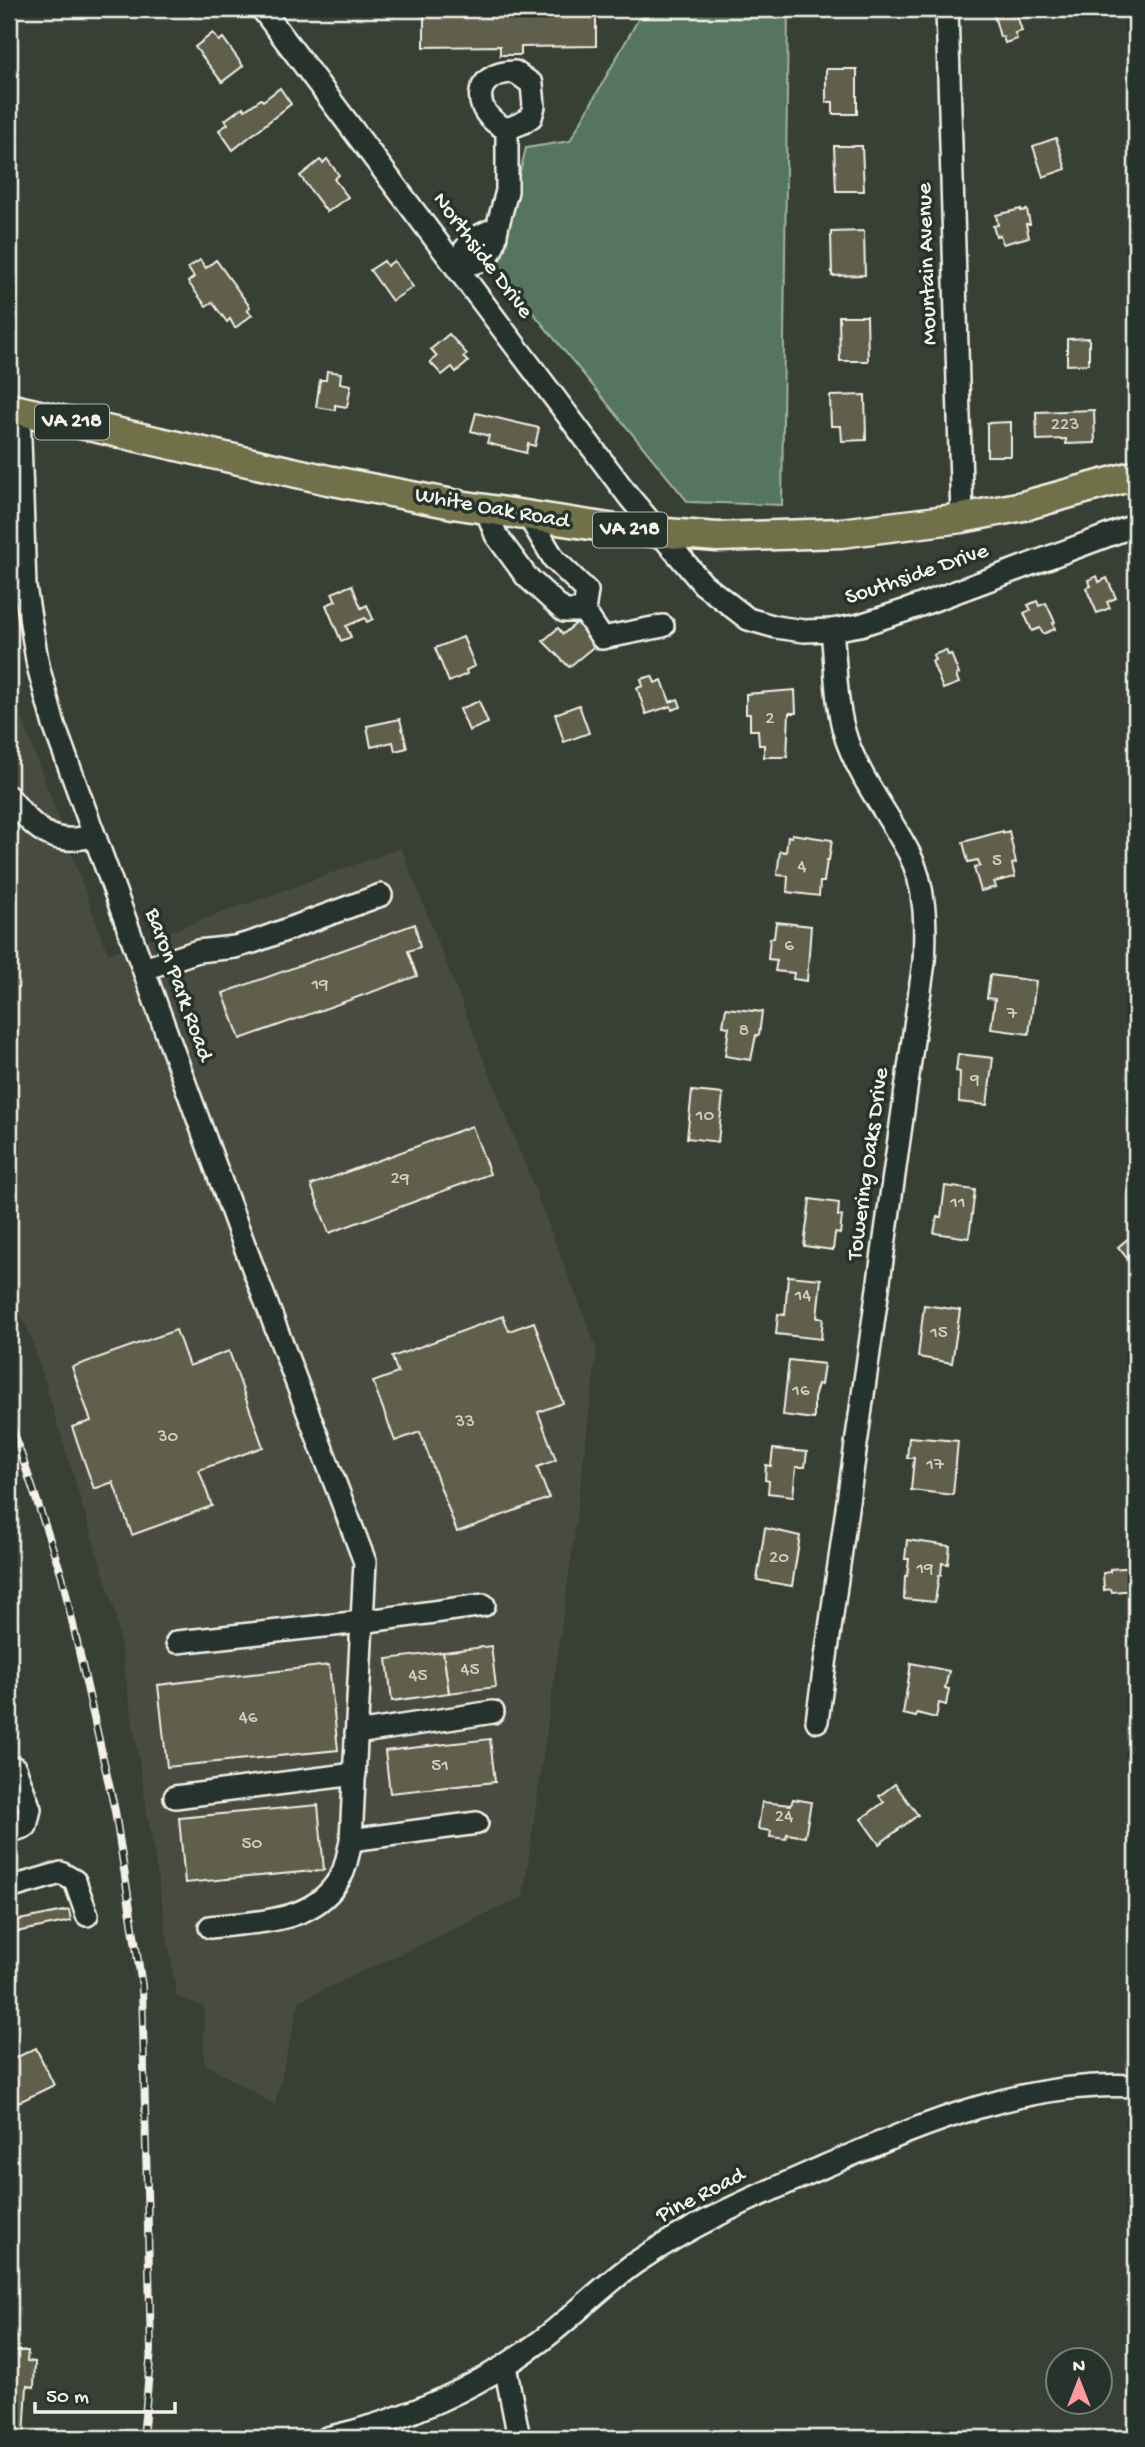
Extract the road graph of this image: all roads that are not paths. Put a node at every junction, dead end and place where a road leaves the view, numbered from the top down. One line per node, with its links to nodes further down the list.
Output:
1 (262, 9): 4 (street, Northside Drive)
2 (947, 9): 9 (street, Mountain Avenue)
3 (507, 129): 4 (street)
4 (456, 265): 11 (street, Northside Drive)
5 (12, 407): 7 (main road, White Oak Road / VA 218); 16 (street, Baron Park Road)
6 (1136, 475): 9 (main road, White Oak Road / VA 218)
7 (486, 509): 8 (main road, White Oak Road / VA 218); 12 (street)
8 (529, 517): 11 (main road, White Oak Road / VA 218); 12 (street)
9 (962, 518): 11 (main road, White Oak Road / VA 218)
10 (1136, 525): 14 (street, Southside Drive)
11 (660, 533): 14 (street, Southside Drive)
12 (584, 611): 13 (street)
13 (663, 626)
14 (832, 630): 23 (street, Towering Oaks Drive)
15 (9, 797): 16 (street)
16 (94, 835): 18 (street, Baron Park Road)
17 (382, 895): 18 (street)
18 (144, 968): 20 (street, Baron Park Road)
19 (484, 1605): 20 (street)
20 (361, 1622): 21 (street); 24 (street)
21 (177, 1642)
22 (493, 1712): 24 (street)
23 (817, 1721)
24 (356, 1733): 26 (street)
25 (11, 1767): 29 (street)
26 (355, 1774): 27 (street); 30 (street)
27 (175, 1797)
28 (477, 1823): 30 (street)
29 (9, 1832)
30 (351, 1840): 33 (street)
31 (9, 1888): 32 (street)
32 (87, 1915)
33 (210, 1927)
34 (1136, 2086): 35 (street, Pine Road)
35 (505, 2366): 36 (street, Pine Road); 37 (street)
36 (327, 2438)
37 (519, 2438)

